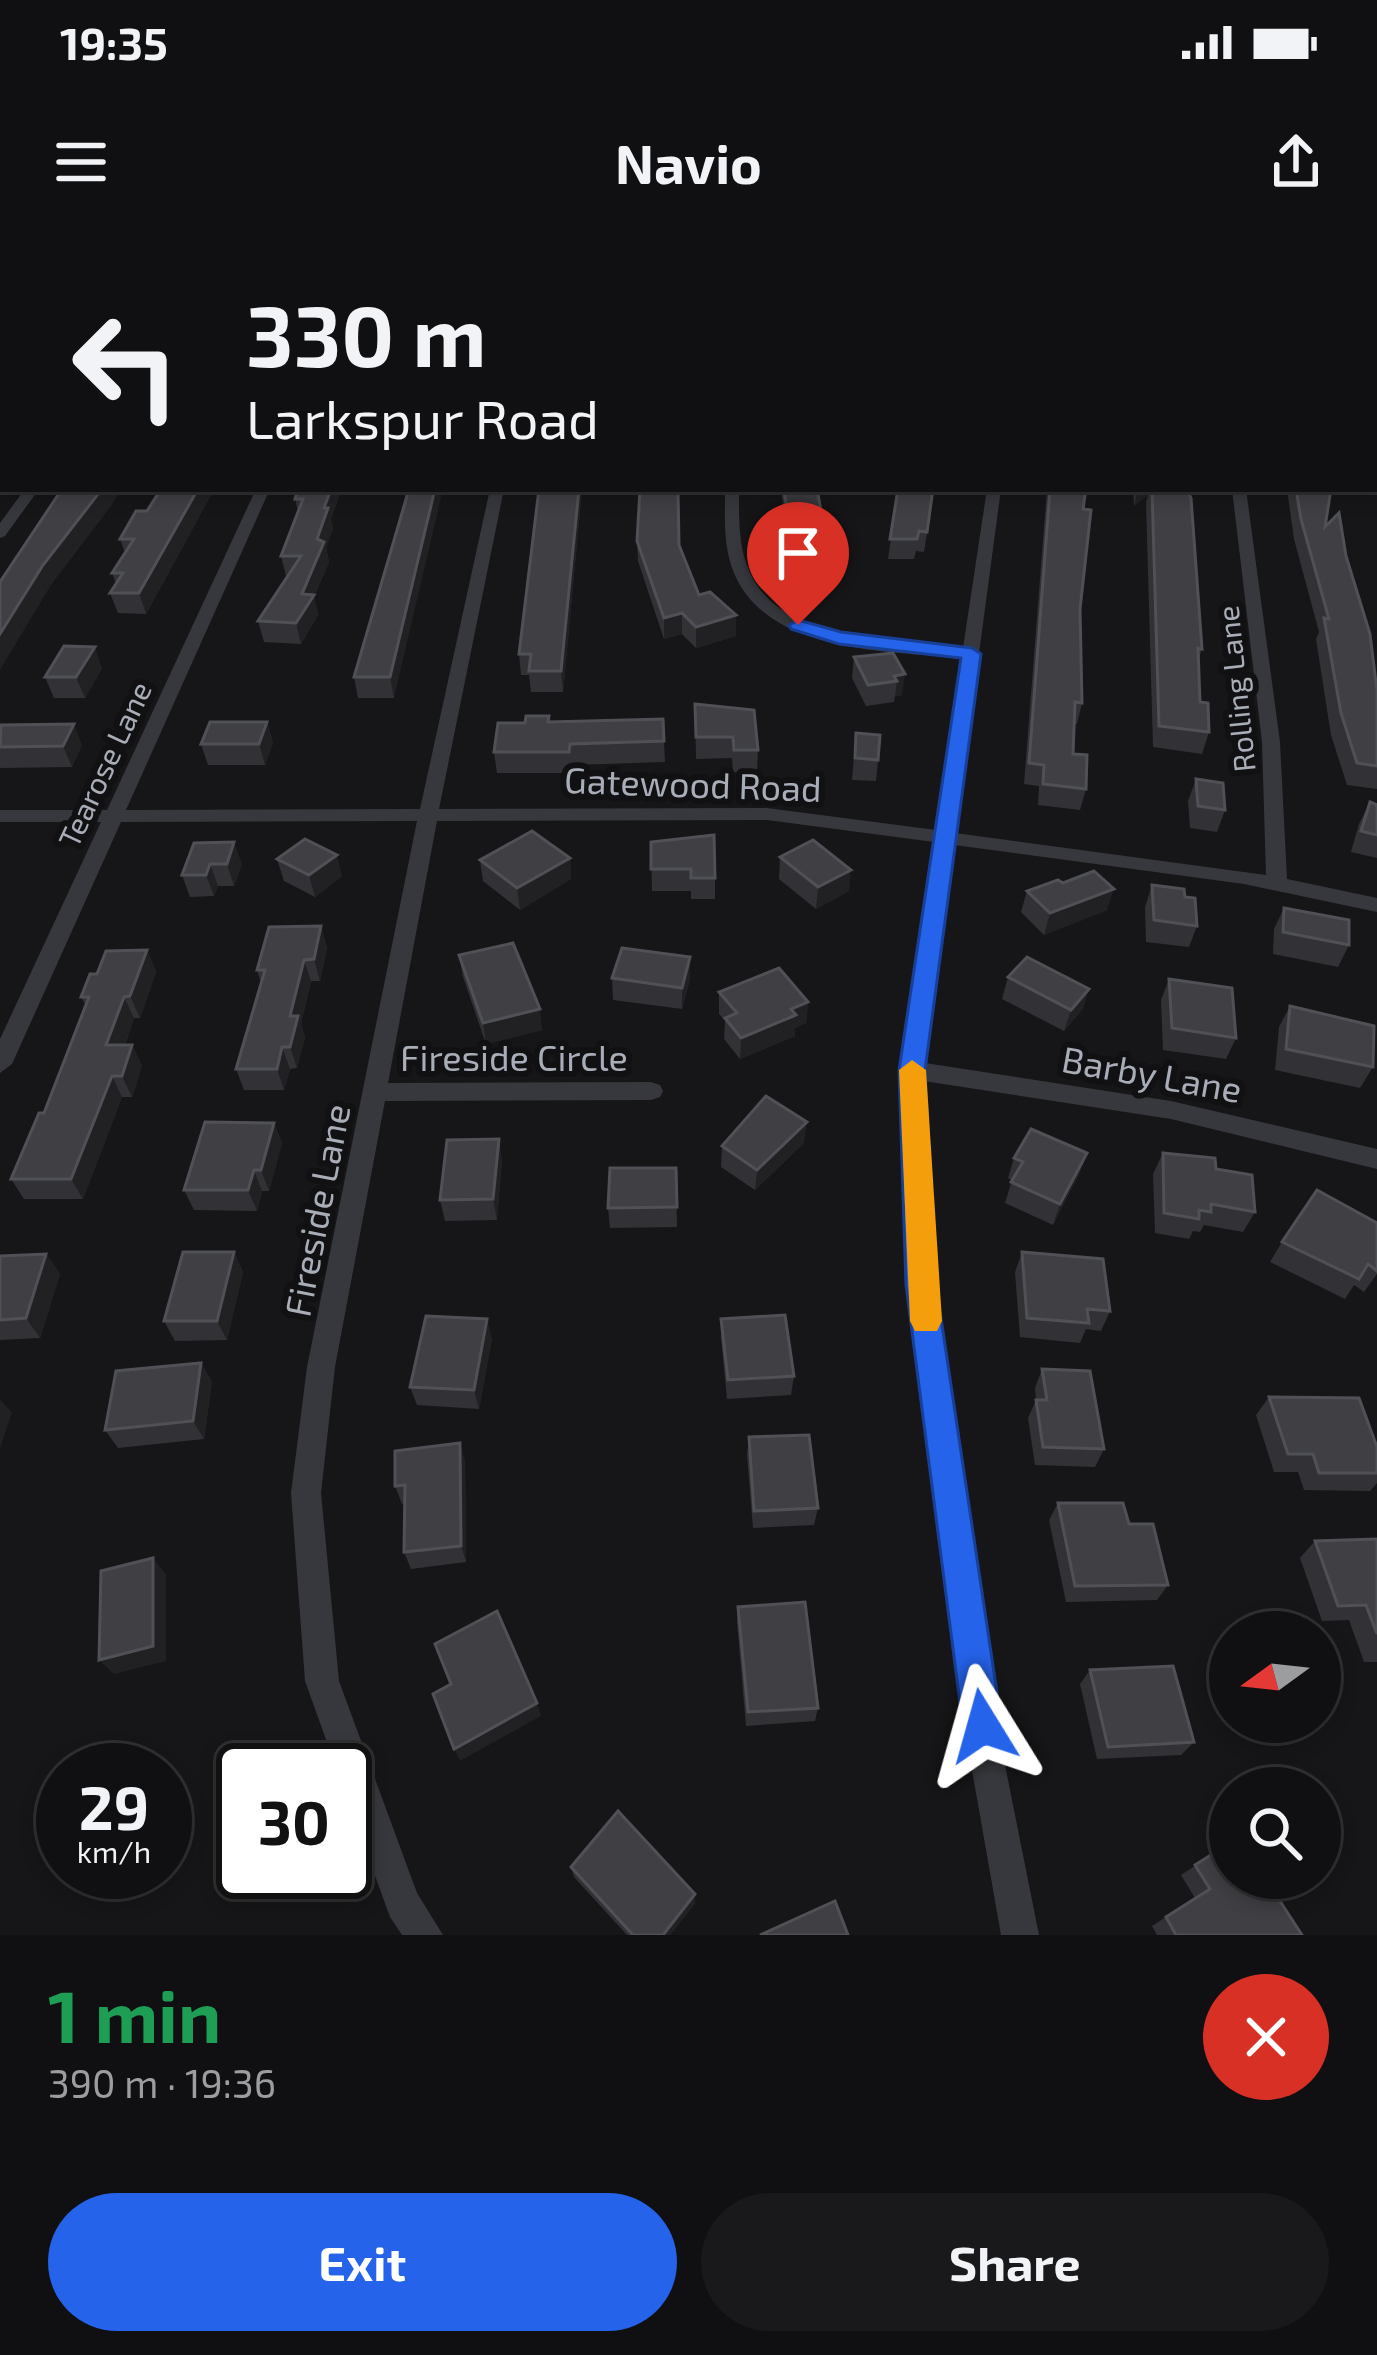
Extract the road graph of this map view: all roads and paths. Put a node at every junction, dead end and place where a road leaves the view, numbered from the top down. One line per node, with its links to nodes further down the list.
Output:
1 (30, 492): 7 (street)
2 (262, 492): 11 (street, Tearose Lane)
3 (496, 492): 9 (street, Fireside Lane)
4 (731, 492): 8 (street)
5 (994, 492): 8 (street)
6 (1239, 492): 13 (street, Rolling Lane)
7 (0, 533)
8 (972, 654): 12 (street)
9 (432, 813): 11 (street, Gatewood Road); 12 (street, Gatewood Road); 18 (street, Fireside Lane)
10 (0, 816): 11 (street, Gatewood Road)
11 (112, 816): 15 (street, Tearose Lane)
12 (950, 836): 13 (street, Gatewood Road); 16 (street)
13 (1277, 884): 14 (street, Gatewood Road)
14 (1377, 905)
15 (0, 1064)
16 (912, 1070): 19 (street, Barby Lane); 21 (street)
17 (651, 1091): 18 (street, Fireside Circle)
18 (377, 1092): 20 (street, Fireside Lane)
19 (1377, 1160)
20 (424, 1935)
21 (1020, 1935)

